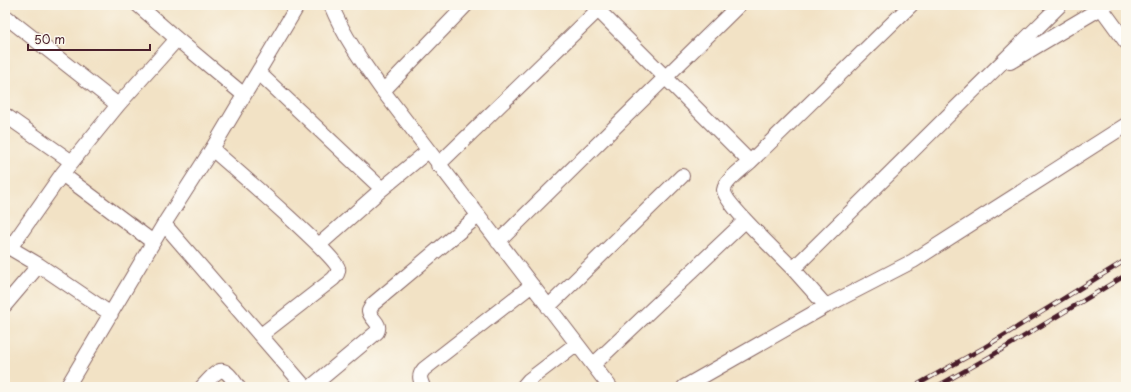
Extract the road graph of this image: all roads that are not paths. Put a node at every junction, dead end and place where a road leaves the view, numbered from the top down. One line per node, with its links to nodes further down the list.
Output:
1 (298, 5): 13 (street)
2 (331, 5): 16 (street)
3 (466, 5): 16 (street)
4 (739, 5): 15 (street)
5 (911, 5): 24 (street)
6 (1060, 5): 14 (street)
7 (143, 6): 11 (street)
8 (1102, 6): 12 (street); 14 (street)
9 (596, 7): 15 (street); 25 (street)
10 (5, 16): 18 (street)
11 (176, 39): 17 (street); 18 (street)
12 (1126, 42)
13 (258, 72): 17 (street); 28 (street)
14 (991, 74): 37 (street)
15 (665, 77): 24 (street); 33 (street)
16 (383, 91): 22 (street)
17 (244, 94): 21 (street)
18 (118, 105): 23 (street)
19 (5, 115): 23 (street)
20 (1126, 125): 40 (street)
21 (212, 149): 31 (street); 35 (street)
22 (428, 151): 25 (street); 28 (street)
23 (72, 162): 26 (street)
24 (750, 162): 30 (street)
25 (438, 165): 29 (street)
26 (62, 174): 32 (street); 34 (street)
27 (682, 176): 41 (street)
28 (382, 189): 35 (street)
29 (478, 216): 33 (street); 50 (street)
30 (746, 221): 37 (street); 45 (street)
31 (164, 224): 32 (street); 43 (street)
32 (153, 242): 42 (street)
33 (498, 242): 38 (street)
34 (7, 246): 36 (street)
35 (319, 246): 43 (street)
36 (39, 265): 39 (street); 42 (street)
37 (794, 269): 40 (street)
38 (532, 286): 41 (street); 51 (street)
39 (5, 305)
40 (826, 306): 54 (street)
41 (548, 307): 44 (street)
42 (111, 314): 46 (street)
43 (261, 335): 49 (street)
44 (576, 344): 45 (street); 52 (street)
45 (593, 365): 53 (street)
46 (67, 387)
47 (202, 387): 48 (street)
48 (238, 387)
49 (305, 387)
50 (311, 387)
51 (423, 387)
52 (523, 387)
53 (610, 387)
54 (684, 387)

